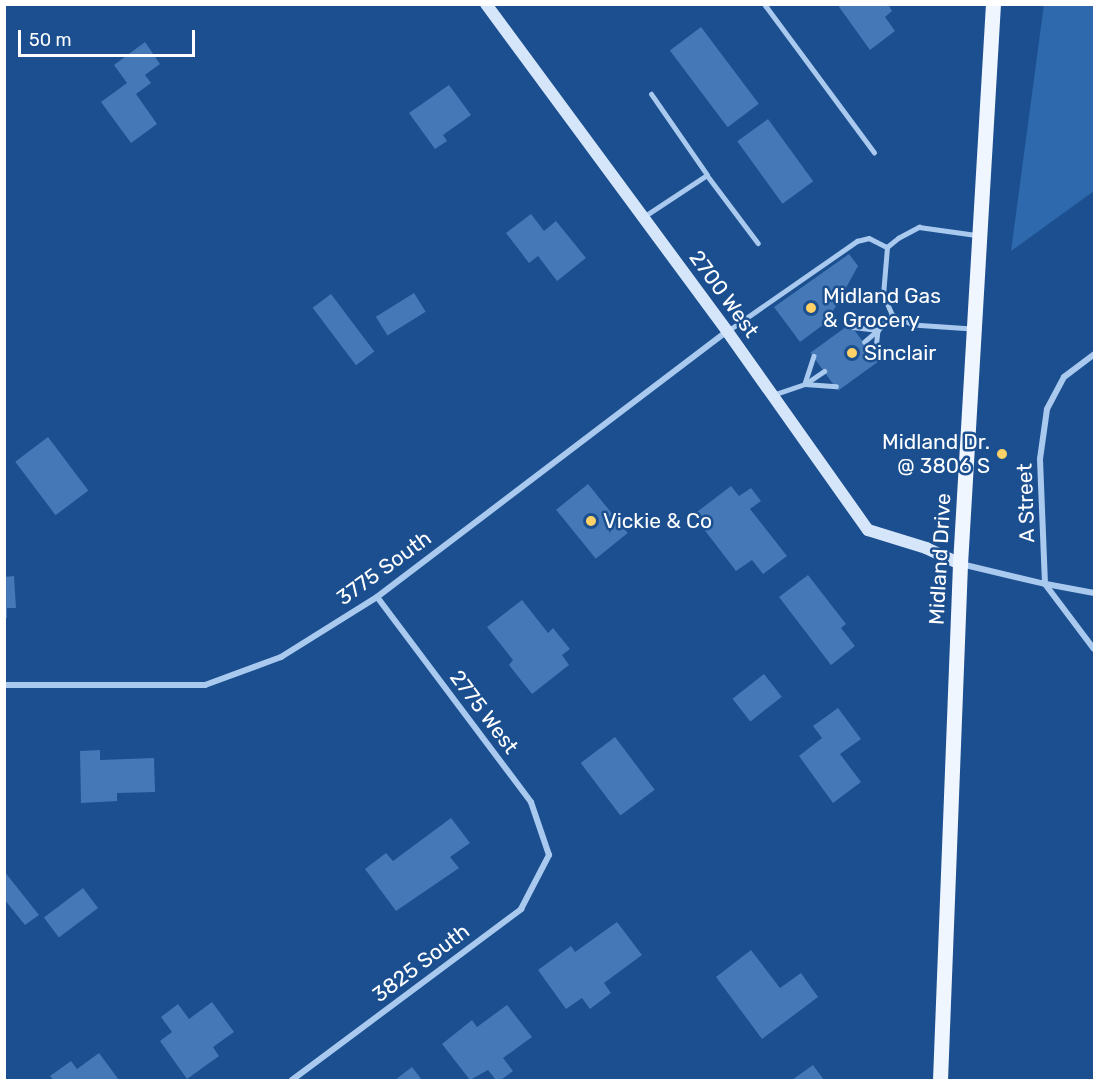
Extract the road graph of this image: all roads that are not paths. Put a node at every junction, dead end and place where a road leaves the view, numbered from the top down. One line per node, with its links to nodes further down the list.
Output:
1 (486, 4): 7 (street, 2700 West)
2 (768, 4): 5 (lane)
3 (993, 4): 8 (main road, Midland Drive)
4 (651, 94): 6 (lane)
5 (874, 152)
6 (707, 175): 7 (lane); 9 (lane)
7 (643, 218): 15 (street, 2700 West)
8 (978, 236): 10 (lane); 13 (main road, Midland Drive)
9 (758, 243)
10 (887, 247): 11 (lane); 15 (lane)
11 (891, 315): 13 (lane); 14 (lane)
12 (853, 327): 14 (lane)
13 (972, 329): 24 (main road, Midland Drive)
14 (878, 330): 16 (lane); 19 (lane)
15 (727, 331): 23 (street, 2700 West); 27 (street, 3775 South)
16 (864, 342)
17 (1095, 354): 25 (street, A Street)
18 (814, 356): 21 (lane)
19 (875, 358)
20 (824, 370): 21 (lane)
21 (805, 384): 22 (lane); 23 (lane)
22 (836, 386)
23 (772, 395): 24 (street, 2700 West)
24 (960, 564): 25 (street); 32 (main road, Midland Drive)
25 (1046, 584): 26 (street); 28 (street)
26 (1095, 593)
27 (377, 597): 29 (street, 3775 South); 30 (street, 2775 West)
28 (1095, 649)
29 (4, 685)
30 (549, 855): 31 (street, 3825 South)
31 (292, 1080)
32 (940, 1080)

